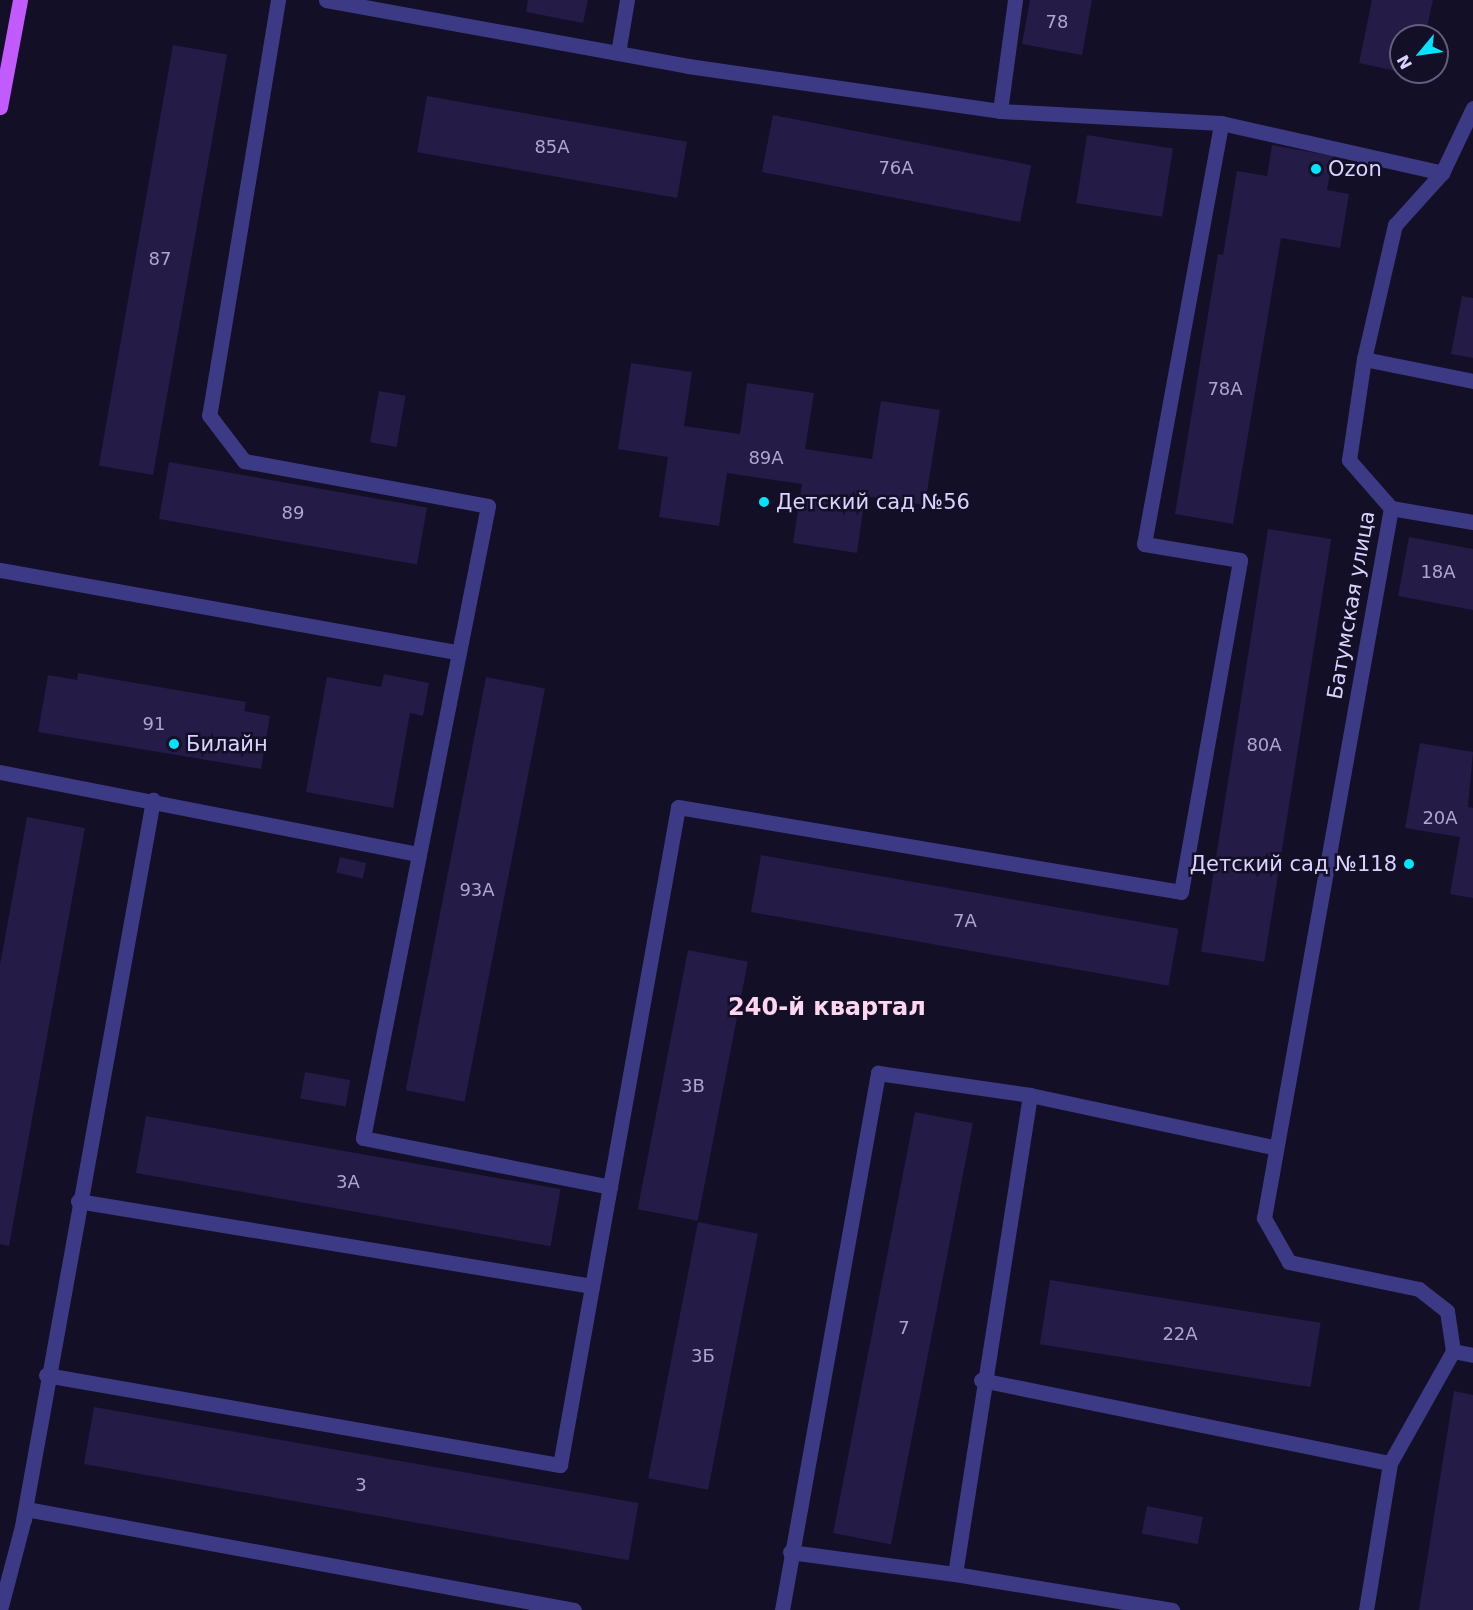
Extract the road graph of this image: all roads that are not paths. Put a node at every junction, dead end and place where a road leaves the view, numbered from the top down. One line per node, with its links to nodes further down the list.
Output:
1 (20, 0): 7 (main road)
2 (278, 0): 18 (street)
3 (326, 0): 6 (street)
4 (627, 0): 6 (street)
5 (1015, 0): 10 (street)
6 (618, 53): 10 (street)
7 (4, 61): 8 (main road)
8 (0, 107)
9 (1473, 108): 12 (street, Батумская улица)
10 (1000, 111): 11 (street)
11 (1221, 123): 12 (street); 24 (street)
12 (1442, 173): 13 (street, Батумская улица)
13 (1364, 359): 14 (street); 15 (street, Батумская улица)
14 (1473, 381)
15 (1391, 508): 16 (street); 23 (street, Батумская улица)
16 (1473, 522)
17 (0, 570): 18 (street)
18 (458, 652): 21 (street)
19 (0, 772): 20 (street)
20 (153, 800): 21 (street); 25 (street)
21 (417, 854): 24 (street)
22 (1030, 1095): 23 (street); 30 (street); 33 (street)
23 (1273, 1148): 27 (street, Батумская улица)
24 (610, 1187): 26 (street)
25 (78, 1201): 26 (street); 29 (street)
26 (592, 1286): 29 (street)
27 (1453, 1351): 28 (street); 31 (street)
28 (1473, 1354)
29 (46, 1375): 32 (street)
30 (981, 1380): 31 (street); 34 (street)
31 (1390, 1463): 39 (street)
32 (22, 1526): 35 (street); 36 (street)
33 (790, 1552): 34 (street); 37 (street)
34 (955, 1574): 38 (street)
35 (0, 1610)
36 (574, 1610)
37 (782, 1610)
38 (1172, 1610)
39 (1366, 1610)

